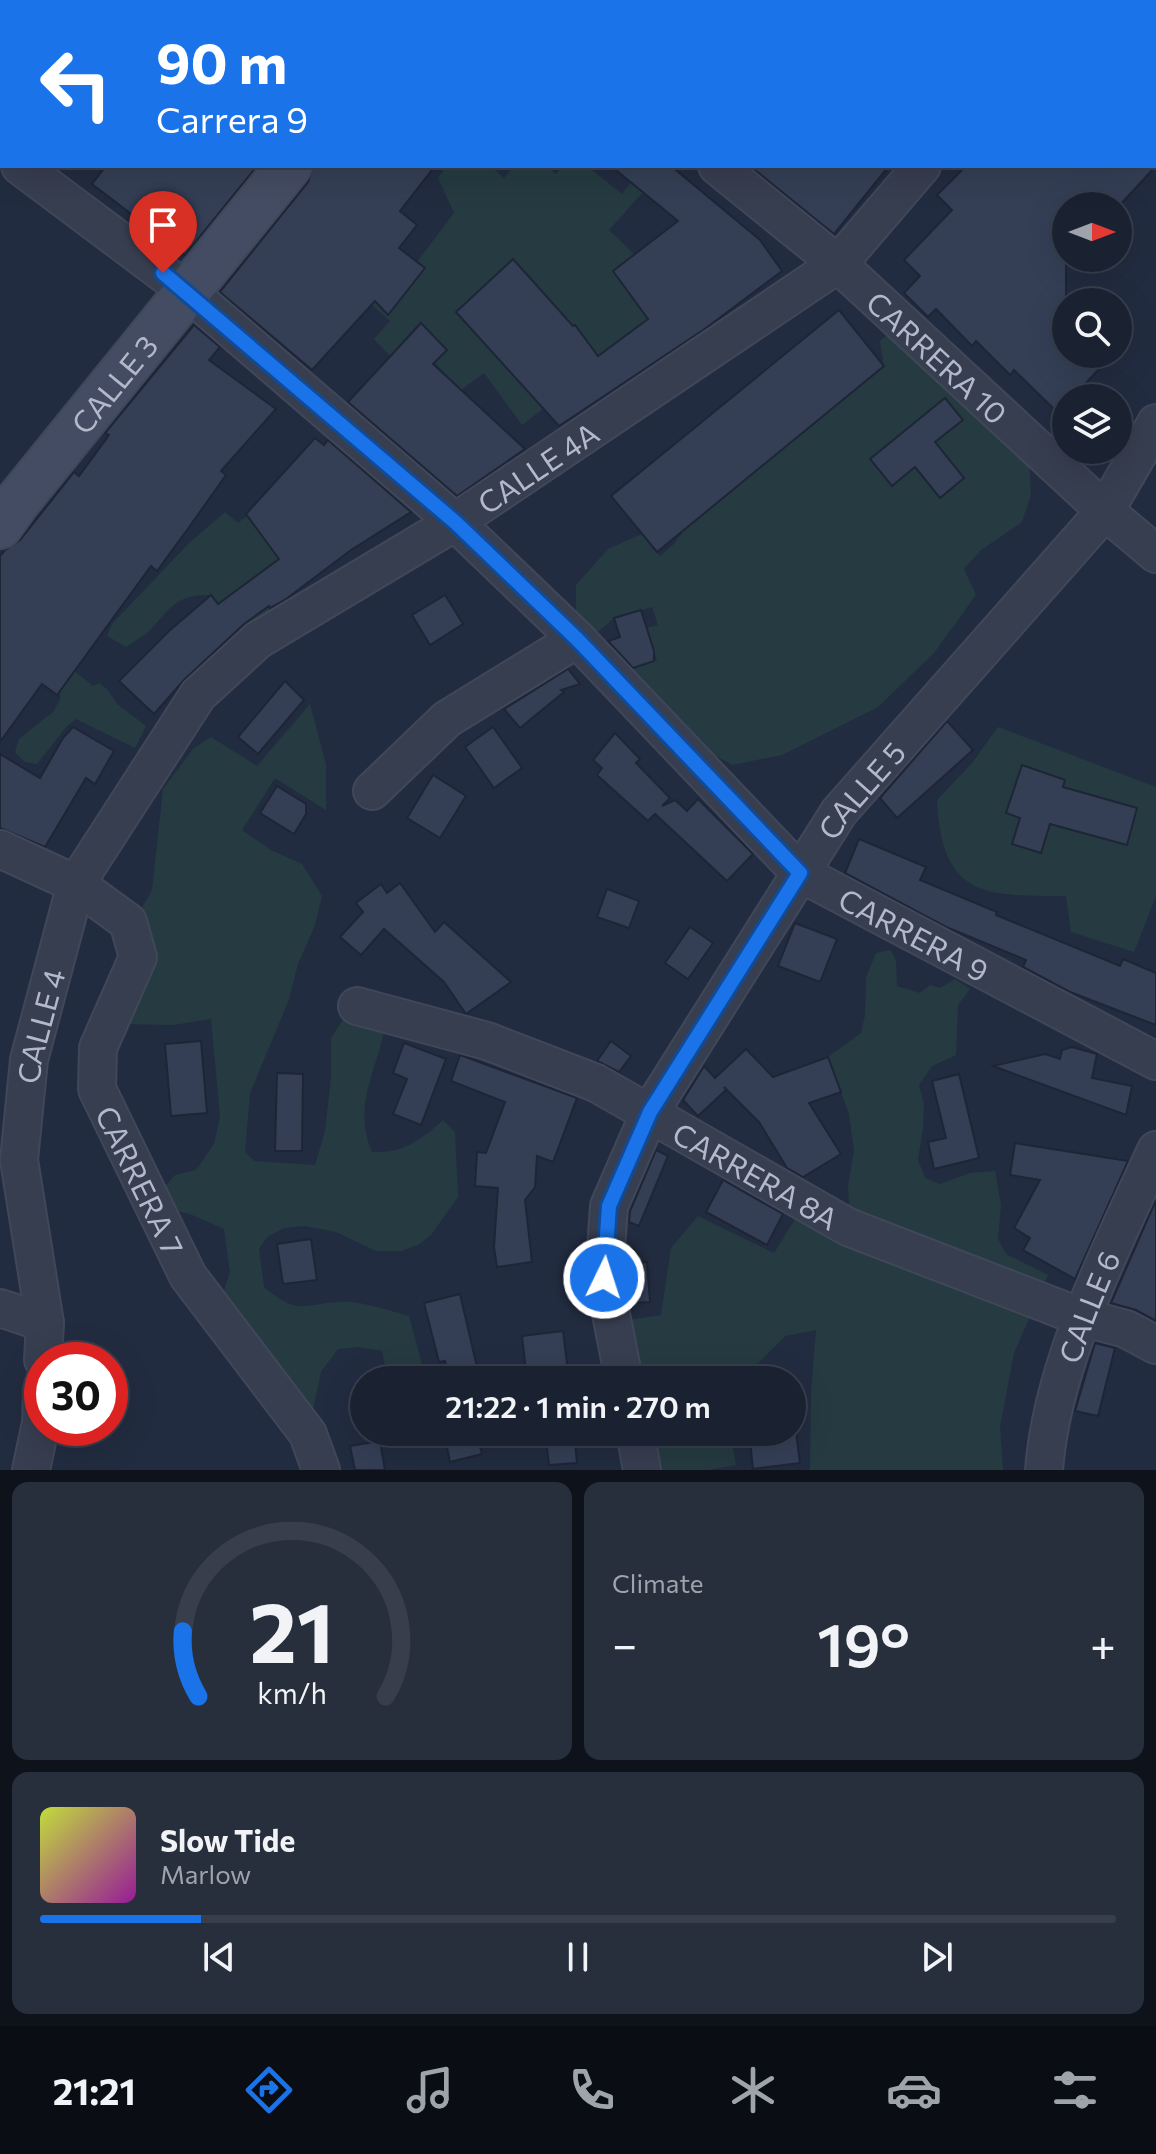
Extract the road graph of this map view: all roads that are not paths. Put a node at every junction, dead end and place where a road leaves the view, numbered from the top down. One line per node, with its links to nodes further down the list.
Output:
1 (23, 168): 6 (street, CARRERA 9)
2 (287, 168): 6 (main road, CALLE 3)
3 (719, 168): 5 (street, CARRERA 10)
4 (920, 168): 5 (street, CALLE 4A)
5 (838, 264): 8 (street, CARRERA 10); 9 (street, CALLE 4A)
6 (187, 291): 9 (street, CARRERA 9); 10 (main road, CALLE 3)
7 (1156, 423): 8 (street, CALLE 5)
8 (1105, 511): 11 (street, CARRERA 10); 15 (street, CALLE 5)
9 (455, 522): 12 (street, CARRERA 9); 16 (street, CALLE 4A)
10 (0, 526)
11 (1156, 554)
12 (577, 639): 13 (street); 15 (street, CARRERA 9)
13 (372, 791)
14 (0, 849): 16 (street)
15 (800, 873): 18 (street, CARRERA 9); 19 (street, CALLE 5)
16 (76, 884): 23 (street, CALLE 4); 30 (street, CARRERA 7)
17 (357, 1006): 19 (street, CARRERA 8A)
18 (1156, 1061)
19 (650, 1112): 22 (street, CARRERA 8A); 26 (street, CALLE 5)
20 (1156, 1150): 22 (street, CALLE 6)
21 (0, 1308): 23 (street)
22 (1081, 1317): 25 (street, CARRERA 8A); 32 (street, CALLE 6)
23 (45, 1323): 24 (street, CALLE 4)
24 (44, 1342)
25 (1156, 1345)
26 (621, 1366)
27 (36, 1446): 29 (street)
28 (638, 1446): 31 (street)
29 (31, 1470)
30 (321, 1470)
31 (642, 1470)
32 (1044, 1470)

